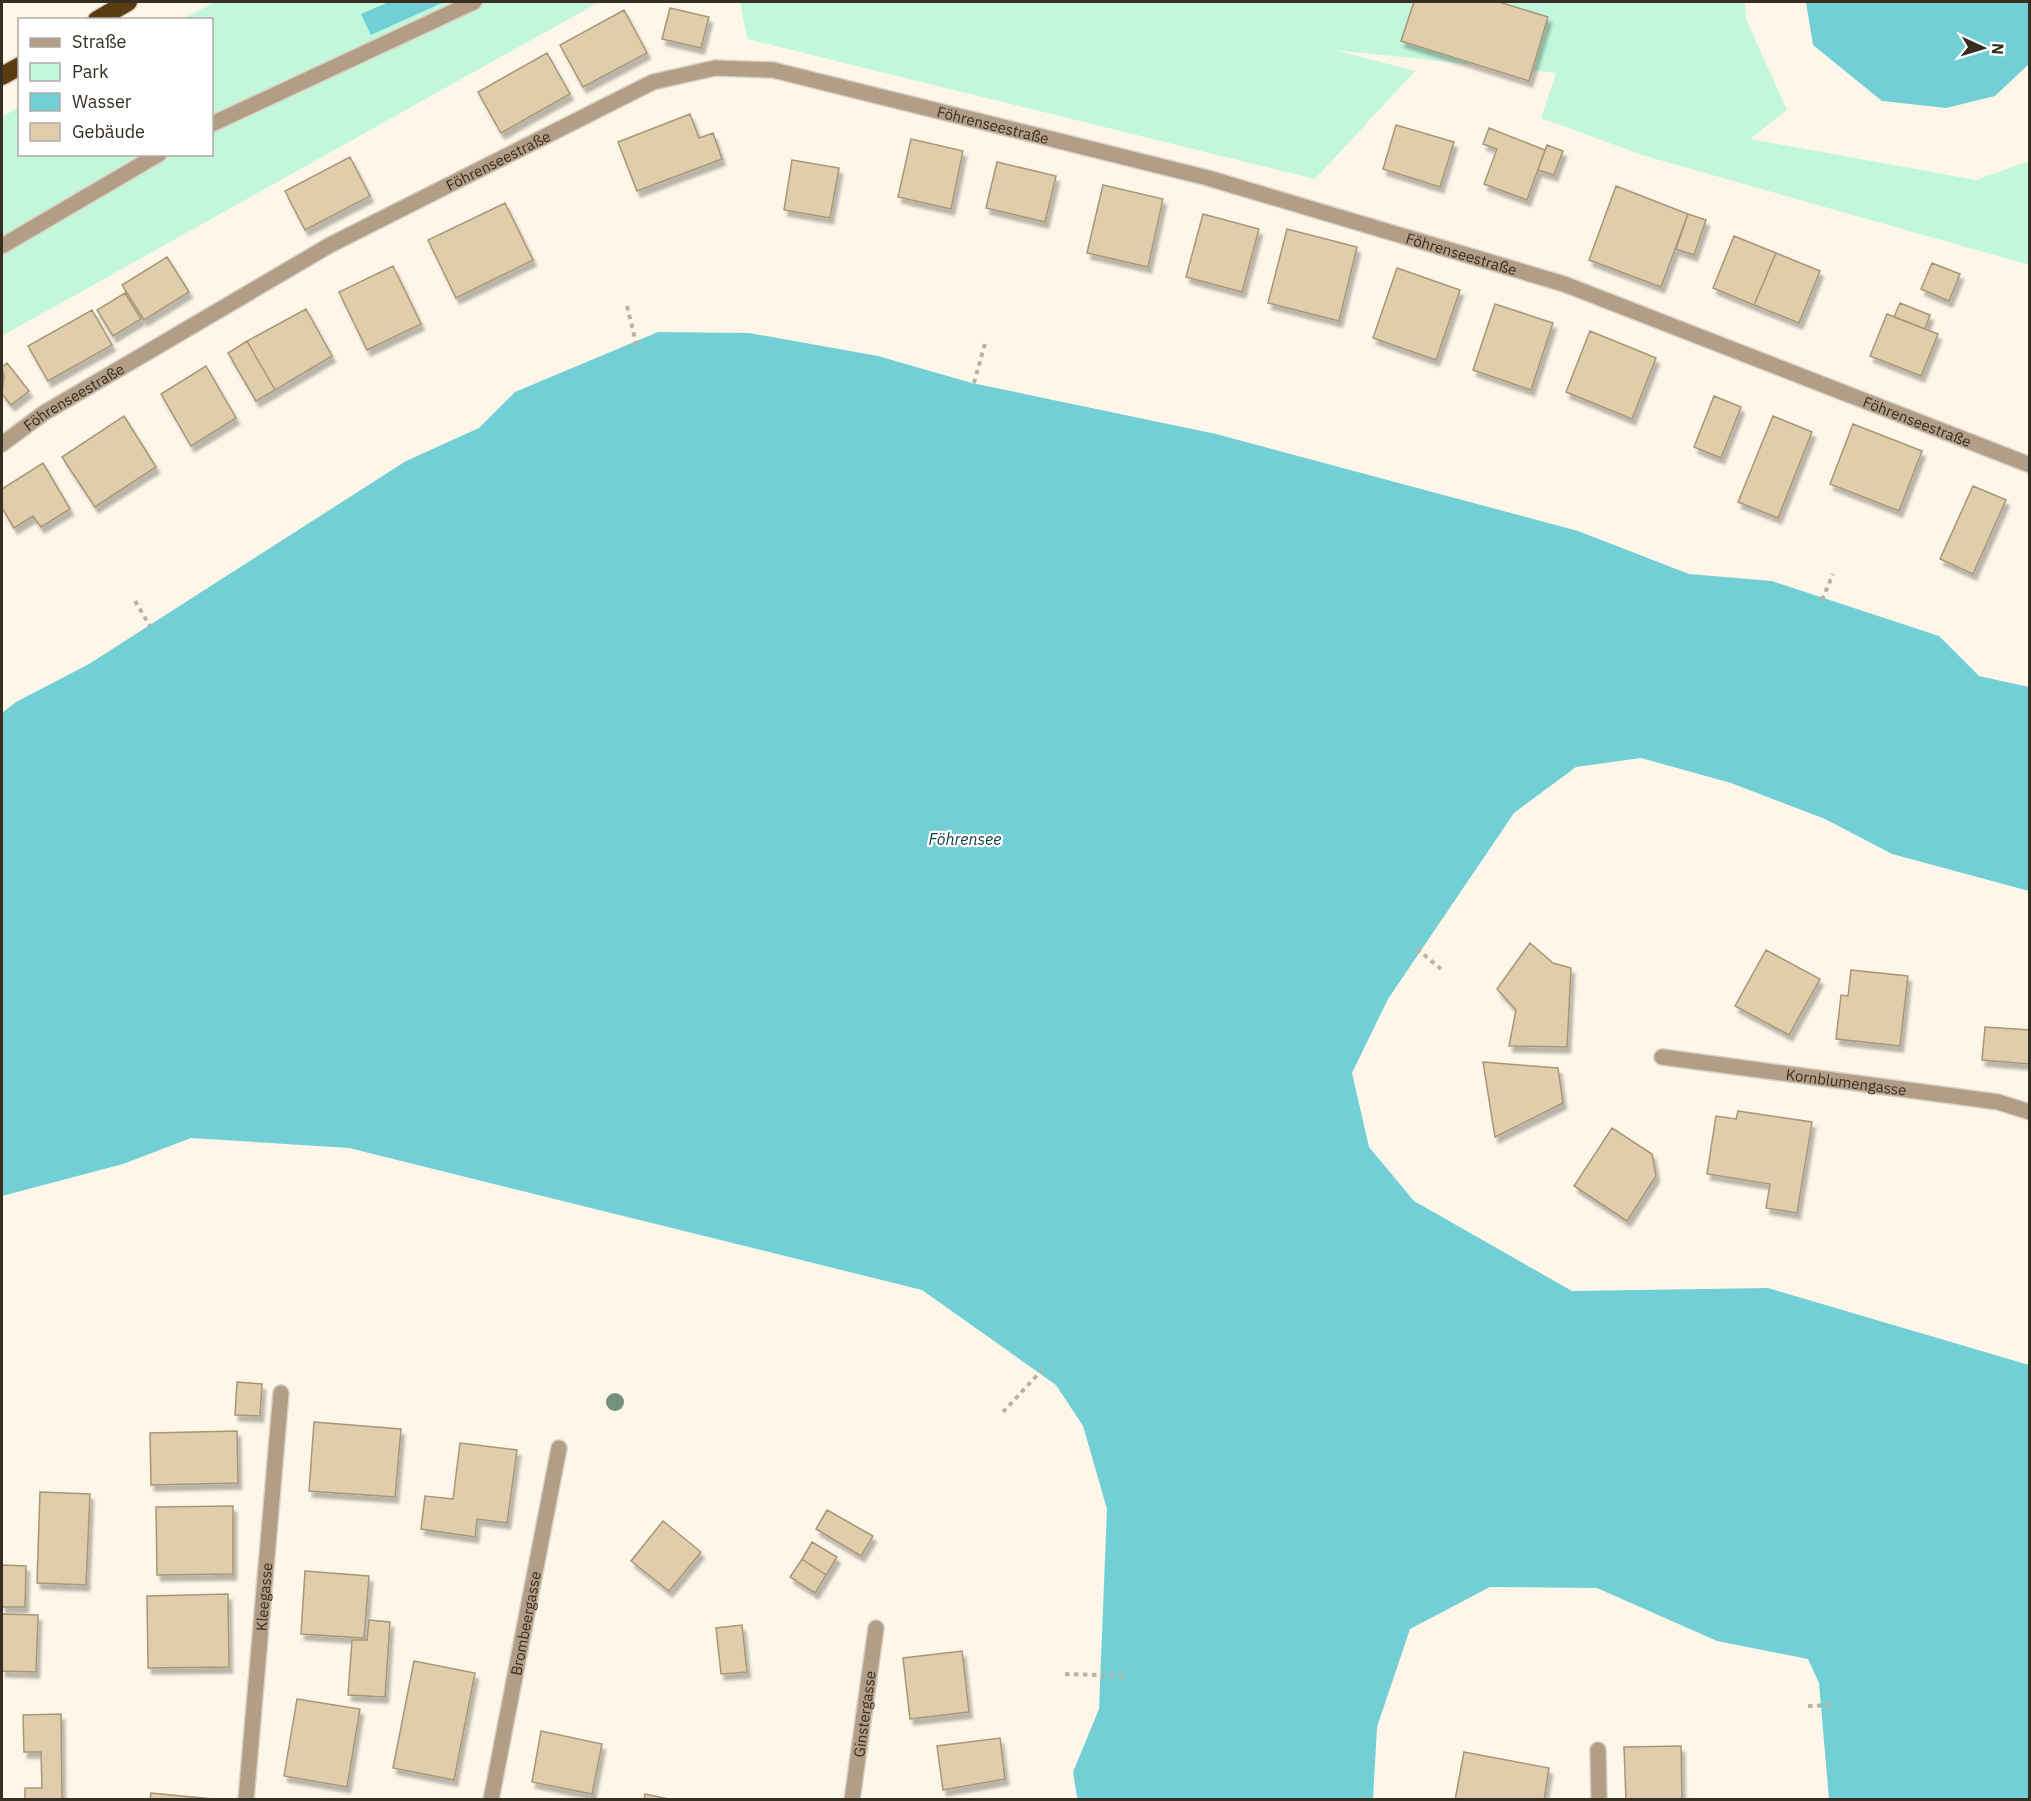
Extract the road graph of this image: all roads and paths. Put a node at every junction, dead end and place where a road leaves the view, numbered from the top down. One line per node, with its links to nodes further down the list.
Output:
1 (128, 2): 3 (highway)
2 (474, 2): 6 (street)
3 (100, 18)
4 (18, 67): 5 (highway)
5 (2, 76)
6 (213, 124)
7 (156, 156): 8 (street)
8 (2, 246)
9 (627, 306): 11 (path)
10 (986, 340): 12 (path)
11 (637, 347)
12 (974, 383)
13 (2, 444): 14 (street, Föhrenseestraße)
14 (2030, 465)
15 (1833, 573): 16 (path)
16 (1822, 600)
17 (135, 601): 18 (path)
18 (150, 626)
19 (1417, 949): 20 (path)
20 (1441, 969)
21 (1662, 1057): 22 (street, Kornblumengasse)
22 (2030, 1112)
23 (1042, 1370): 25 (path)
24 (281, 1393): 33 (street, Kleegasse)
25 (1003, 1412)
26 (559, 1448): 34 (street, Brombeergasse)
27 (876, 1628): 35 (street, Ginstergasse)
28 (1065, 1674): 29 (path)
29 (1127, 1676)
30 (1833, 1705): 31 (path)
31 (1808, 1706)
32 (1598, 1750): 36 (street)
33 (246, 1800)
34 (491, 1800)
35 (852, 1800)
36 (1599, 1800)

